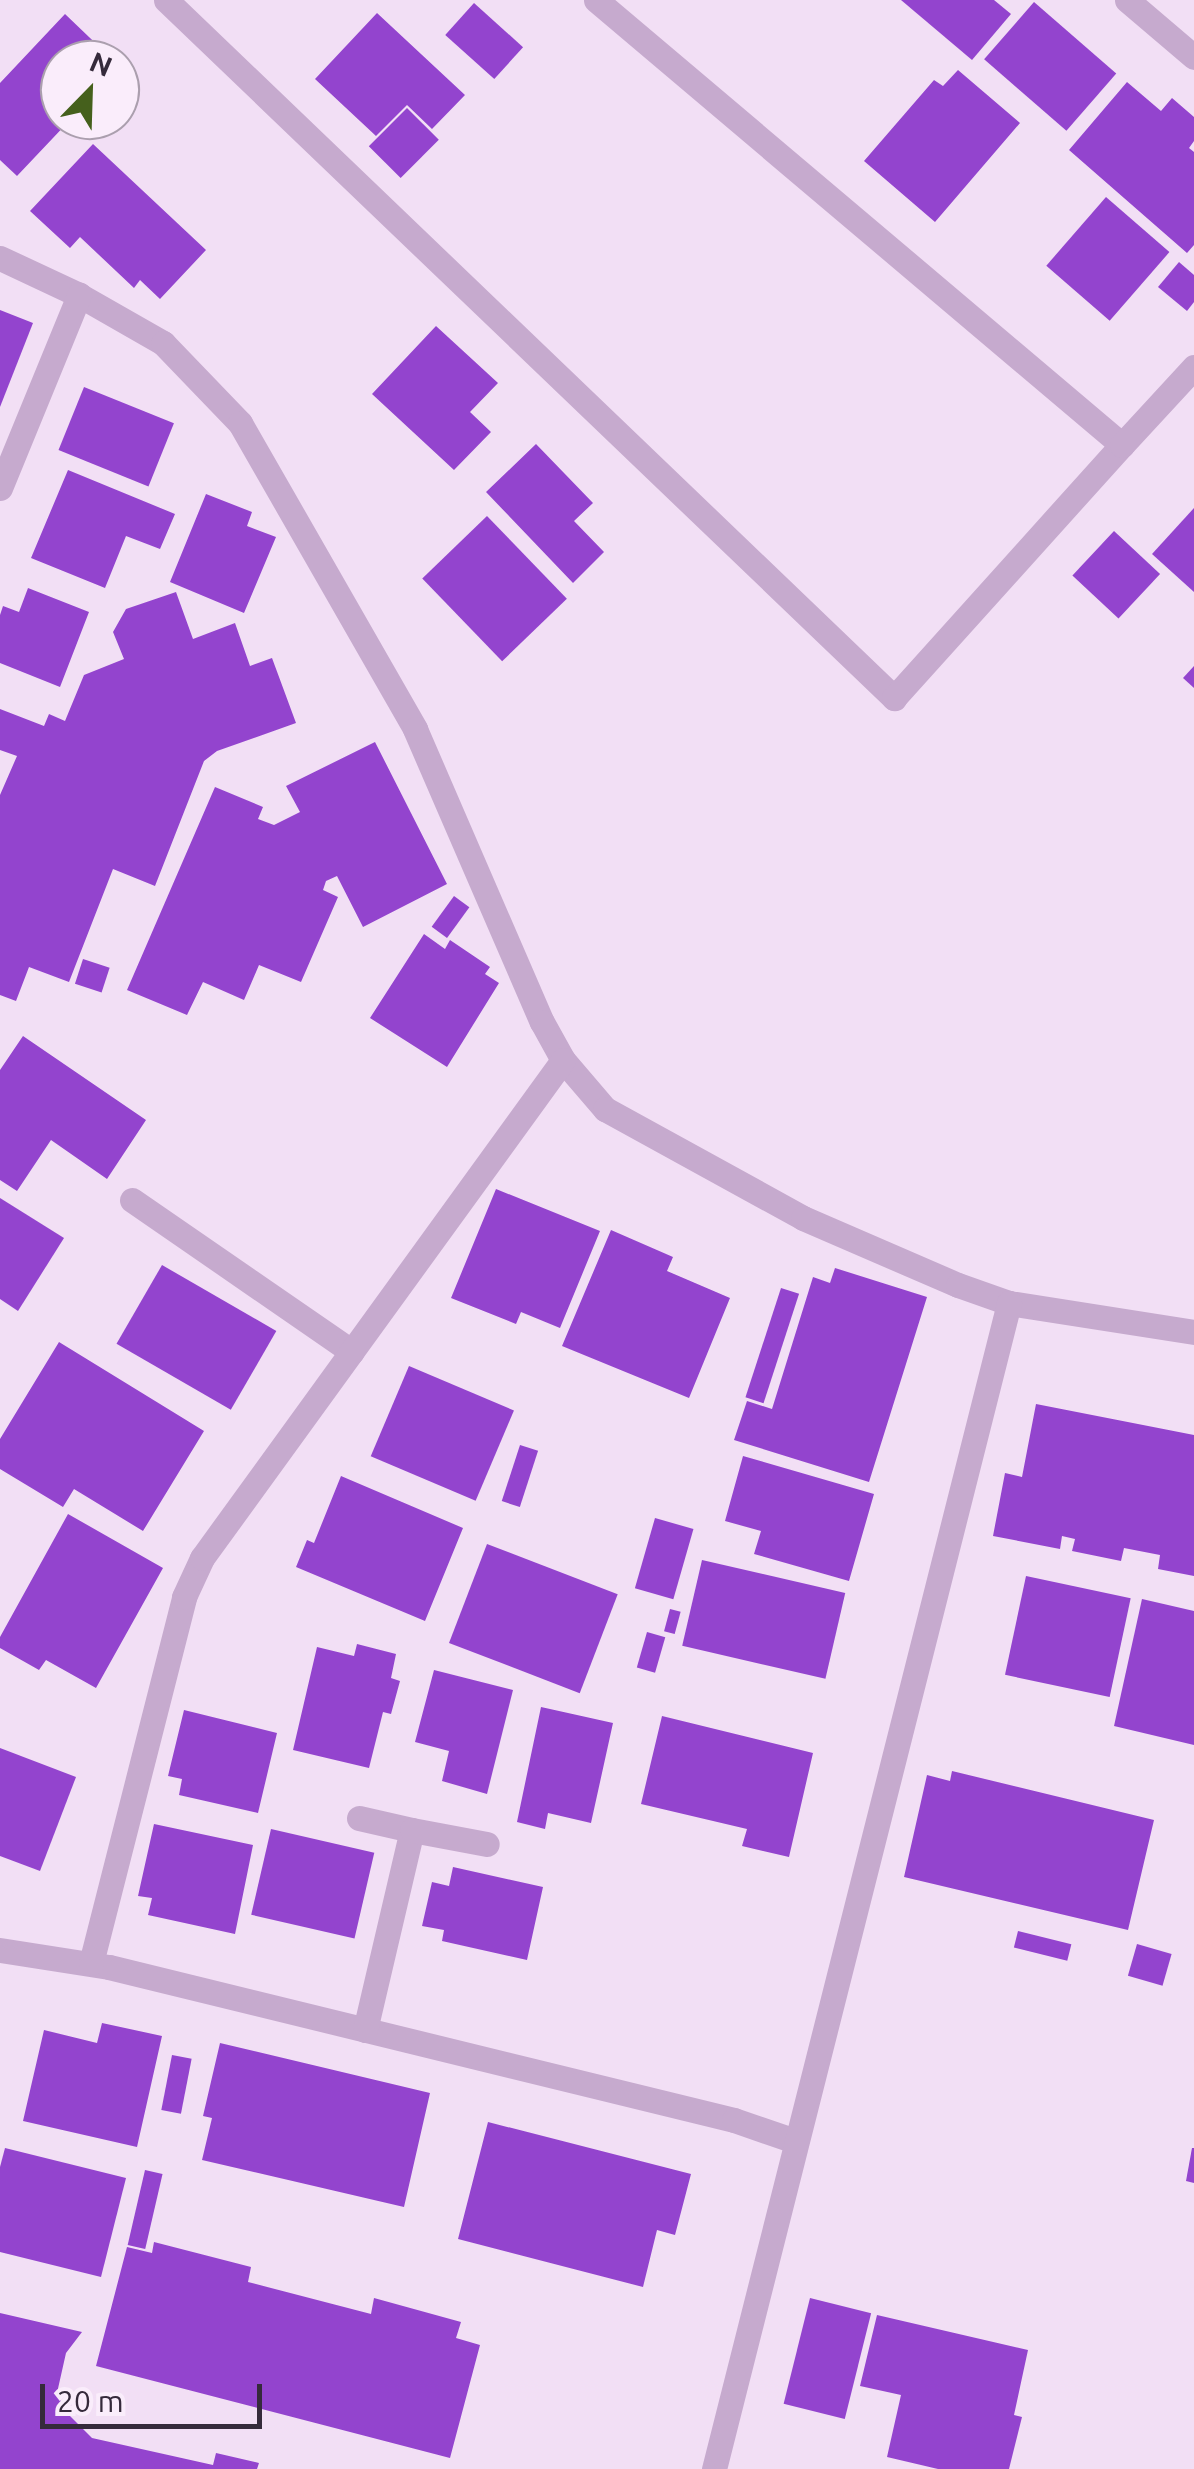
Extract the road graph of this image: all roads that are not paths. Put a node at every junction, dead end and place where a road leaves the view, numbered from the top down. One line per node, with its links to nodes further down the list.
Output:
1 (166, 0): 8 (street)
2 (596, 0): 8 (street)
3 (1127, 0): 4 (street)
4 (1194, 57)
5 (0, 258): 6 (street)
6 (80, 295): 9 (street); 10 (street)
7 (1194, 367): 8 (street)
8 (1122, 445)
9 (0, 488)
10 (562, 1060): 12 (street); 14 (street)
11 (132, 1200): 14 (street)
12 (1009, 1303): 13 (street); 21 (street)
13 (1194, 1332)
14 (352, 1352): 19 (street)
15 (360, 1818): 16 (street)
16 (412, 1830): 17 (street); 20 (street)
17 (487, 1844)
18 (0, 1950): 19 (street)
19 (91, 1963): 20 (street)
20 (364, 2030): 21 (street)
21 (795, 2141): 22 (street)
22 (714, 2469)

